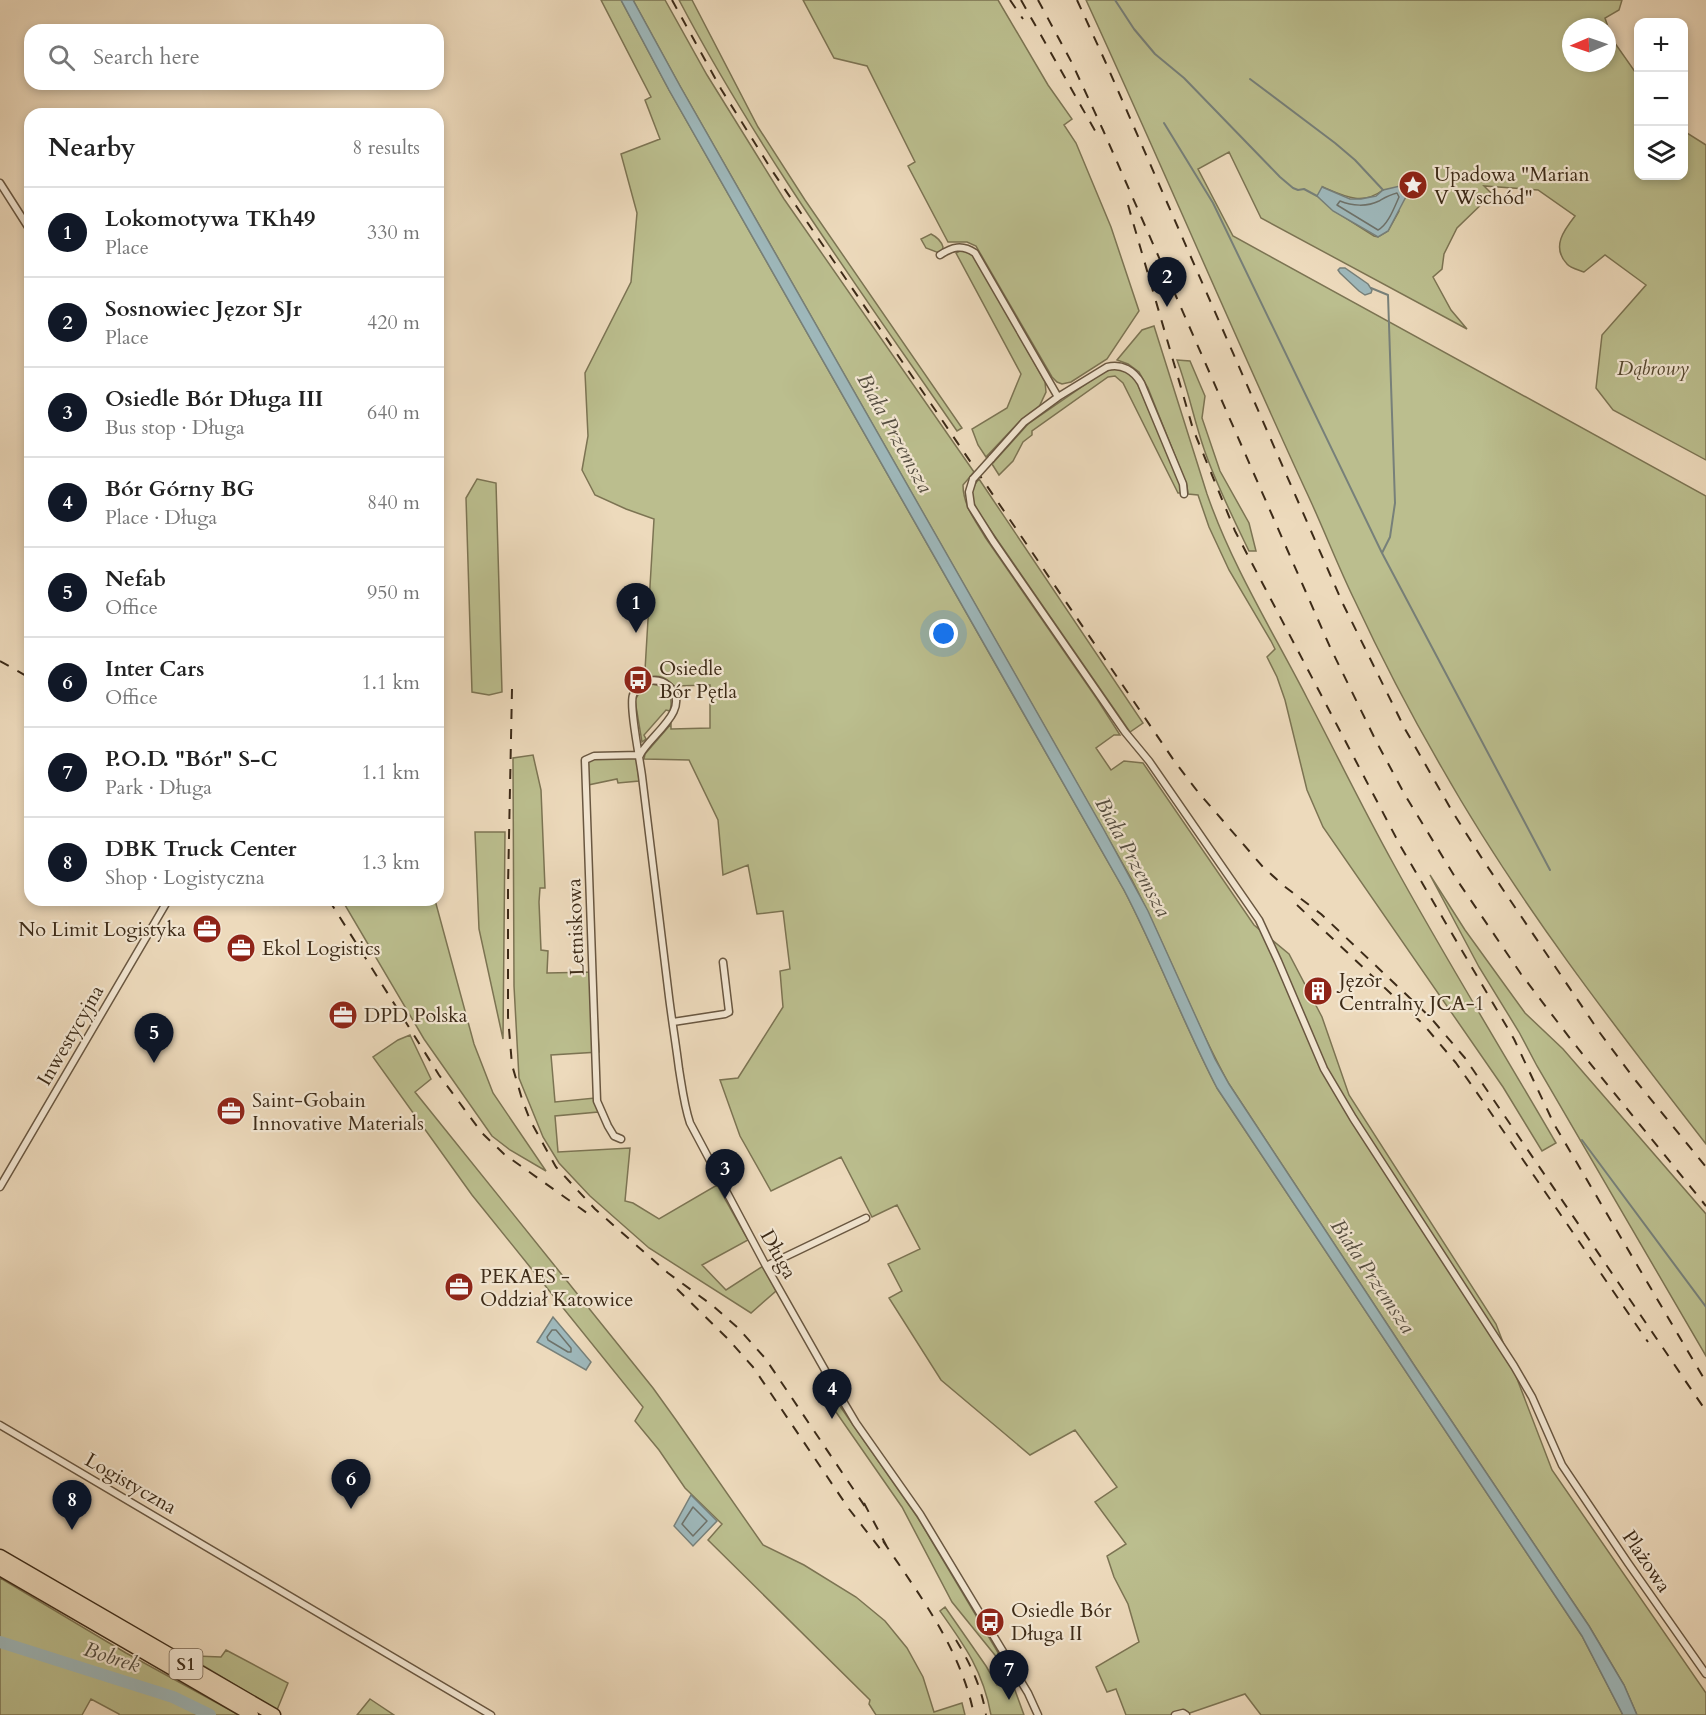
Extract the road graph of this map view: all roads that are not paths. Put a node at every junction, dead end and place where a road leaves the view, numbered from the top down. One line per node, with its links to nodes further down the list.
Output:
1 (0, 183): 2 (street)
2 (24, 221)
3 (940, 255): 4 (street)
4 (1058, 397): 5 (street); 17 (street, Plażowa, bridge)
5 (1184, 494)
6 (640, 755): 6 (street, Długa); 9 (street, Długa); 10 (street, Letniskowa)
7 (164, 906): 11 (street, Inwestycyjna)
8 (723, 962): 9 (street)
9 (673, 1022): 13 (street, Długa)
10 (621, 1139)
11 (0, 1187)
12 (866, 1218): 13 (street)
13 (766, 1266): 21 (street, Długa)
14 (0, 1425): 20 (street, Logistyczna)
15 (0, 1556): 19 (highway, S1)
16 (0, 1569): 18 (highway, S1)
17 (1706, 1674)
18 (252, 1715)
19 (274, 1715)
20 (491, 1715)
21 (1038, 1715)
22 (1175, 1715): 23 (street)
23 (1186, 1715)

